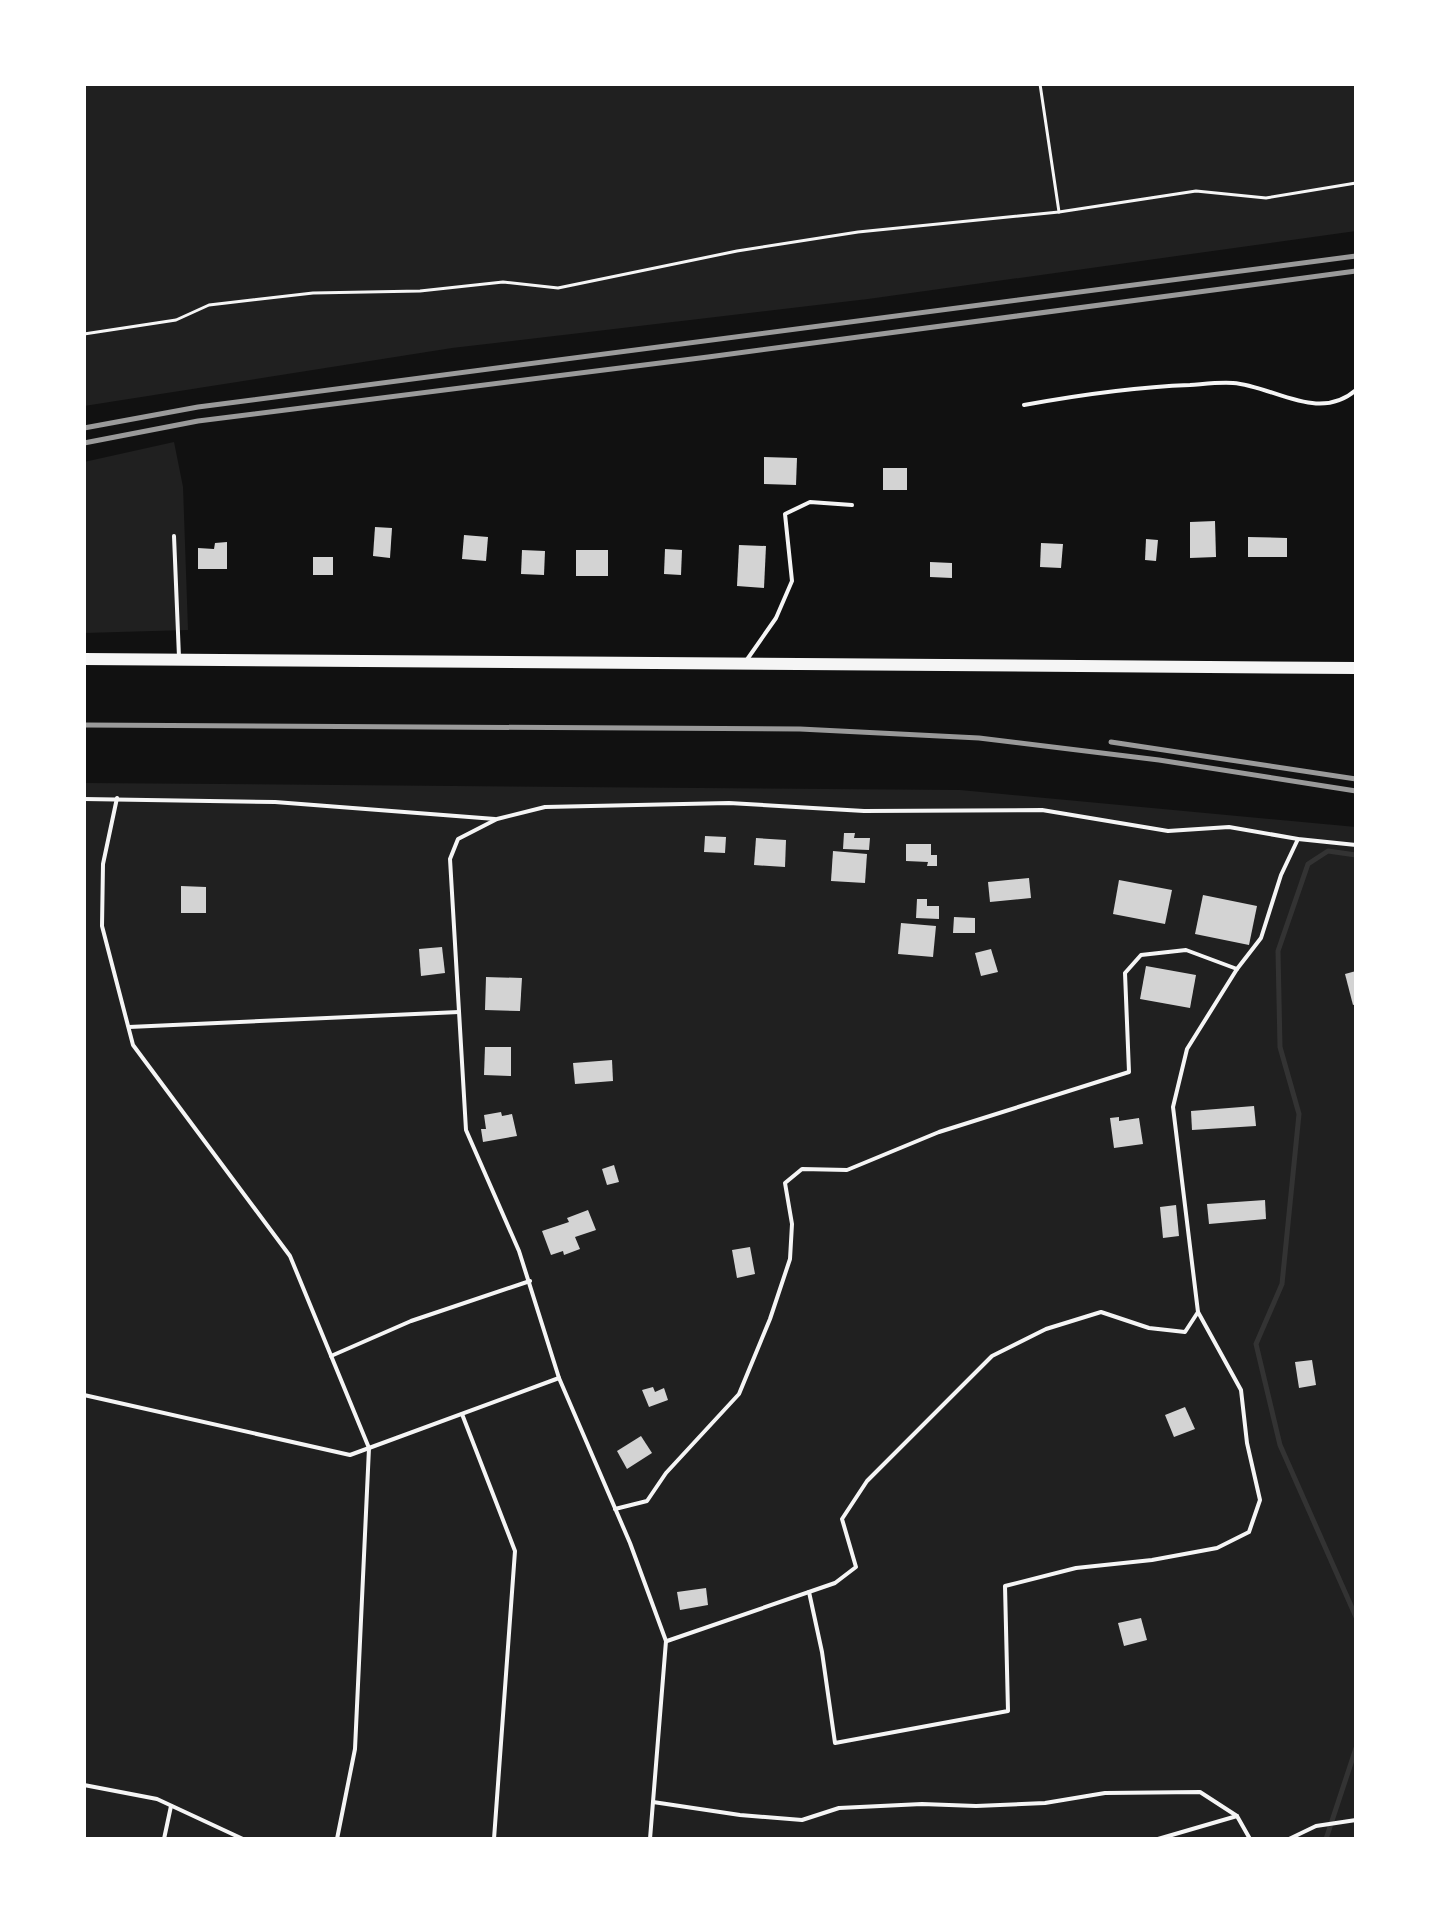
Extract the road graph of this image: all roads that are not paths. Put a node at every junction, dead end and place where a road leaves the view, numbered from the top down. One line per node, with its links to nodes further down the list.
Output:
1 (1356, 390): 2 (lane)
2 (1024, 405)
3 (852, 505): 7 (lane)
4 (174, 536): 6 (lane)
5 (84, 659): 6 (main road)
6 (179, 659): 7 (main road)
7 (744, 663): 8 (main road)
8 (1356, 668)
9 (117, 798): 10 (lane); 11 (lane); 16 (lane)
10 (84, 799)
11 (497, 819): 12 (lane); 15 (lane)
12 (1298, 839): 13 (lane); 14 (lane)
13 (1356, 845)
14 (1237, 969): 18 (lane); 24 (lane)
15 (459, 1012): 16 (lane); 17 (lane)
16 (129, 1027): 19 (lane)
17 (530, 1281): 19 (lane); 20 (lane)
18 (1198, 1312): 25 (lane); 25 (lane)
19 (331, 1356): 23 (lane)
20 (559, 1378): 22 (lane); 24 (lane)
21 (84, 1395): 23 (lane)
22 (462, 1414): 23 (lane); 35 (lane)
23 (369, 1448): 34 (lane)
24 (615, 1509): 26 (lane)
25 (809, 1592): 26 (lane)
26 (666, 1641): 28 (lane)
27 (84, 1785): 29 (lane)
28 (653, 1802): 30 (lane); 36 (lane)
29 (171, 1805): 32 (lane); 33 (lane)
30 (1237, 1816): 37 (lane); 38 (lane)
31 (1356, 1820): 39 (lane)
32 (164, 1839)
33 (243, 1839)
34 (337, 1839)
35 (494, 1839)
36 (650, 1839)
37 (1158, 1839)
38 (1250, 1839)
39 (1289, 1839)

